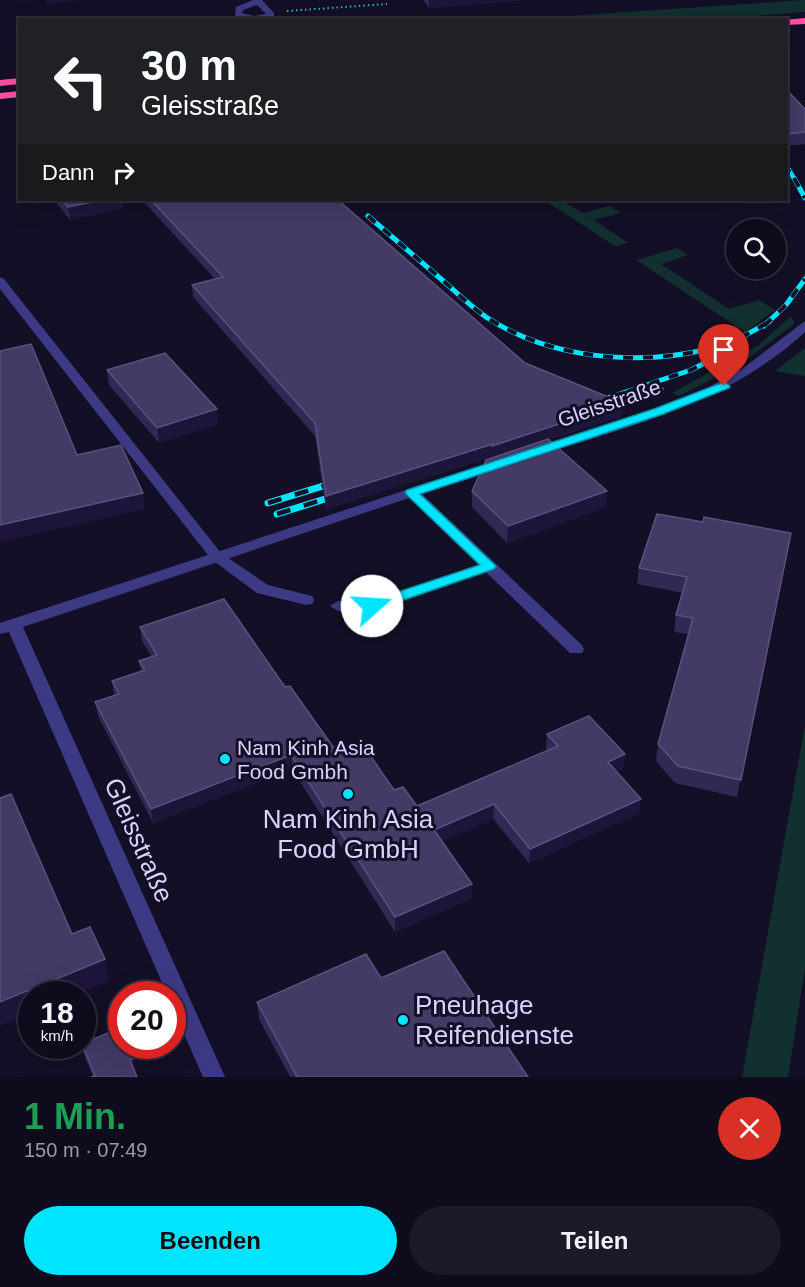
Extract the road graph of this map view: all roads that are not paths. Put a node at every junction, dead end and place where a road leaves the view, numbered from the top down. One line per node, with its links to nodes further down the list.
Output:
1 (257, 0): 2 (street); 3 (street)
2 (245, 18)
3 (264, 18)
4 (805, 21): 5 (highway)
5 (788, 22)
6 (18, 81): 7 (highway)
7 (0, 82)
8 (18, 94): 9 (highway)
9 (0, 96)
10 (0, 281): 13 (street)
11 (805, 325): 12 (street, Gleisstraße)
12 (411, 492): 13 (street, Gleisstraße); 14 (street)
13 (216, 556): 15 (street); 17 (street, Gleisstraße)
14 (489, 566): 16 (street); 18 (street)
15 (306, 600)
16 (338, 606)
17 (7, 626): 19 (street, Gleisstraße)
18 (576, 649)
19 (214, 1077)

